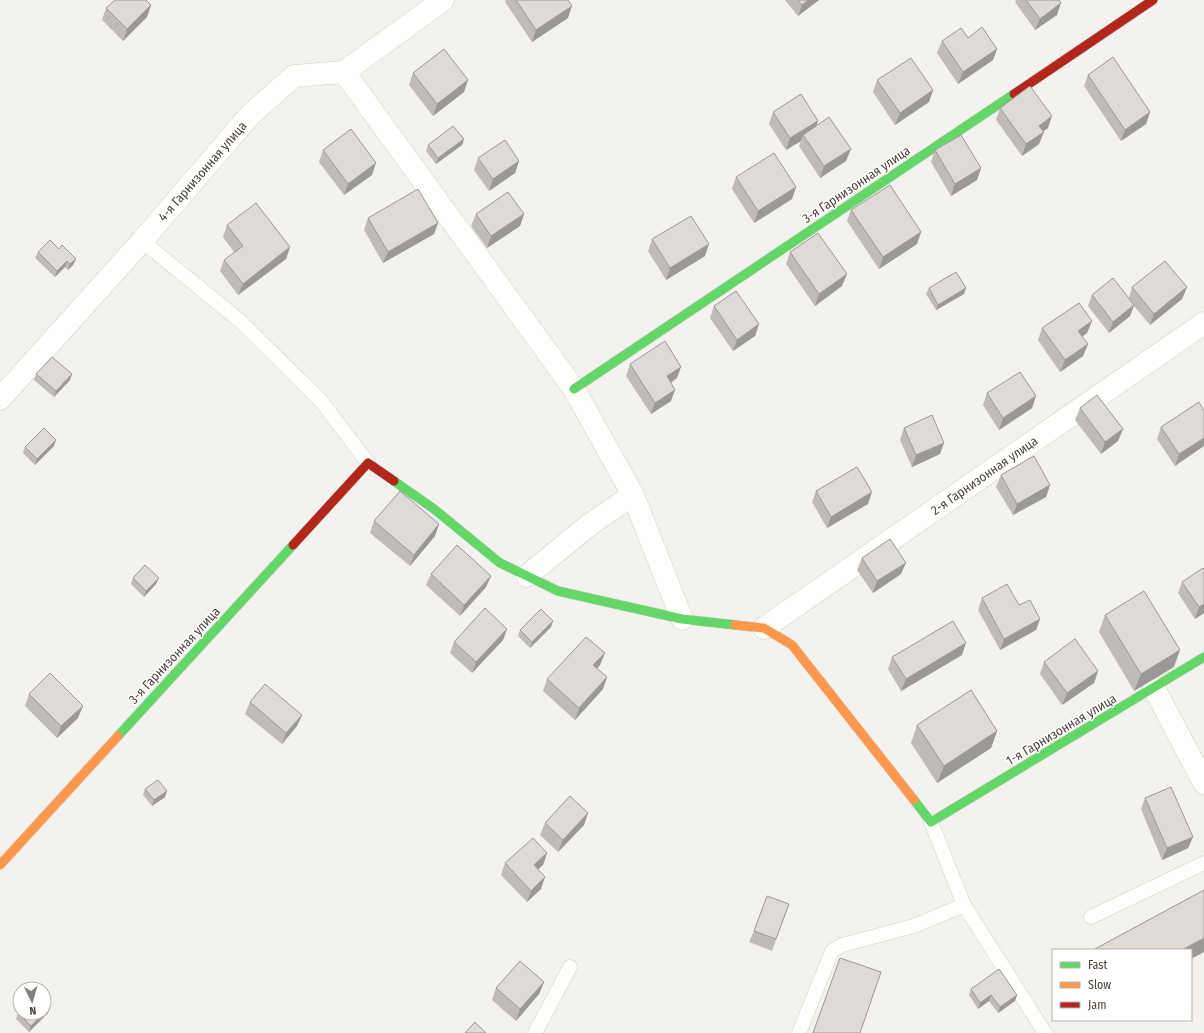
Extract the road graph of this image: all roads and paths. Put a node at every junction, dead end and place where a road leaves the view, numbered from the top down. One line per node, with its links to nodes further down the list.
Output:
1 (443, 0): 3 (street)
2 (1153, 0): 6 (street, 3-я Гарнизонная улица)
3 (344, 72): 4 (street, 4-я Гарнизонная улица); 6 (street)
4 (142, 241): 7 (street, 4-я Гарнизонная улица); 8 (lane)
5 (1204, 323): 12 (street, 2-я Гарнизонная улица)
6 (574, 389): 9 (street)
7 (0, 399)
8 (368, 463): 10 (street); 18 (street, 3-я Гарнизонная улица)
9 (633, 495): 10 (street); 11 (street)
10 (527, 576): 11 (street)
11 (682, 619): 12 (street)
12 (764, 628): 16 (street)
13 (1204, 657): 14 (street, 1-я Гарнизонная улица)
14 (1154, 688): 15 (street); 16 (street, 1-я Гарнизонная улица)
15 (1204, 782)
16 (931, 822): 19 (lane)
17 (1204, 863): 20 (lane)
18 (0, 864)
19 (964, 905): 23 (lane); 24 (lane)
20 (1091, 917)
21 (570, 967): 22 (lane)
22 (535, 1033)
23 (799, 1033)
24 (1046, 1033)

